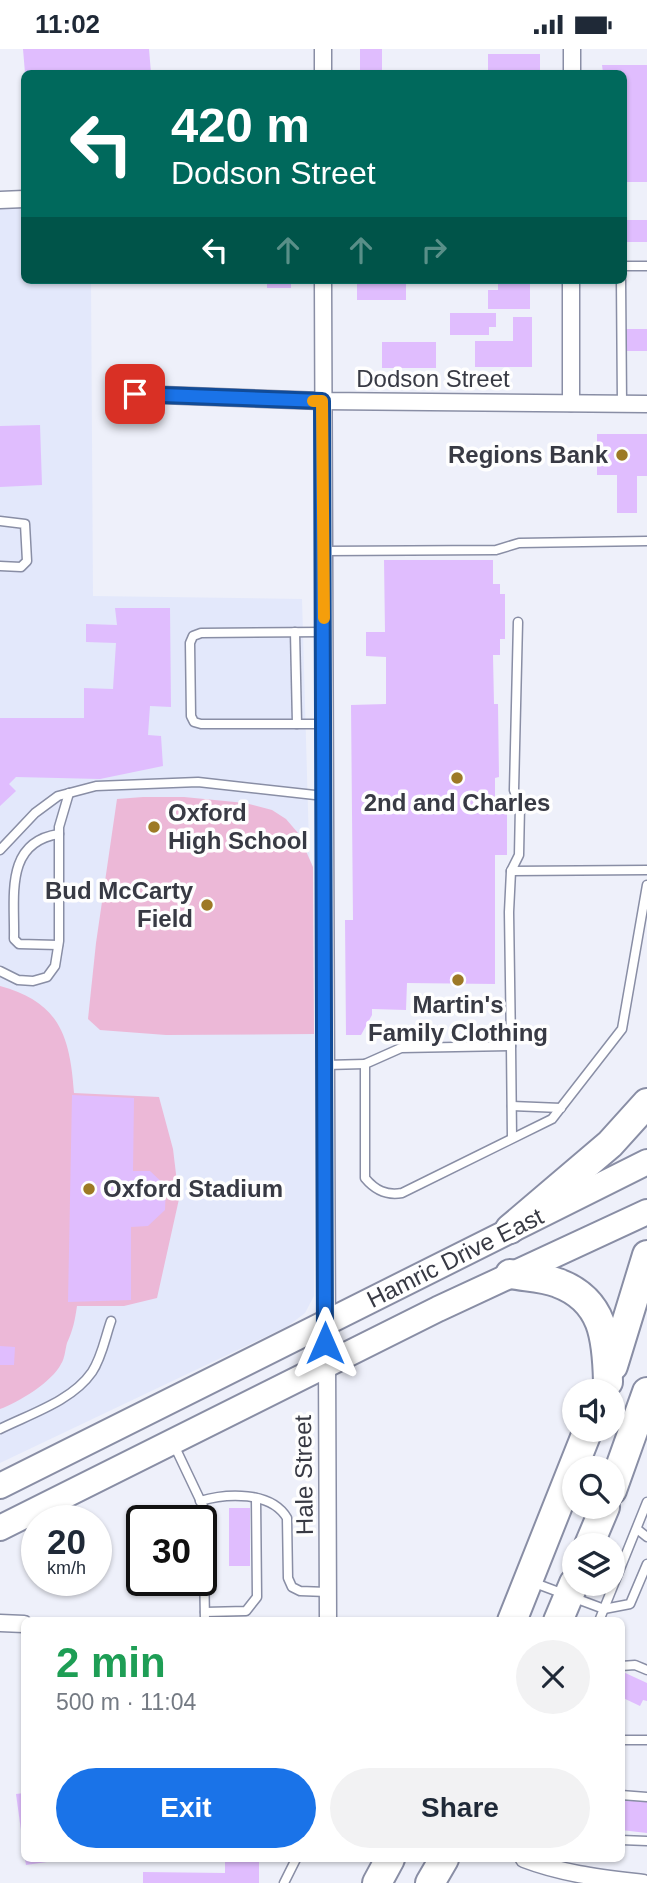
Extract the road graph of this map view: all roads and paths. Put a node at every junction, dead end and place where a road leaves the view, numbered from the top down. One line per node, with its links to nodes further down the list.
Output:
1 (323, 49): 3 (street)
2 (572, 49): 4 (street)
3 (323, 70)
4 (572, 70)
5 (21, 199): 6 (street)
6 (0, 200)
7 (627, 266): 8 (lane)
8 (647, 266)
9 (323, 284): 13 (street, Hale Street)
10 (571, 284): 14 (street)
11 (621, 284): 15 (lane)
12 (135, 394): 13 (street, Dodson Street)
13 (322, 401): 14 (street, Dodson Street); 19 (street, Hale Street)
14 (571, 403): 15 (street, Dodson Street)
15 (622, 404): 16 (street, Dodson Street)
16 (647, 404)
17 (0, 521): 20 (lane)
18 (647, 541): 19 (lane)
19 (324, 551): 23 (street, Hale Street)
20 (0, 566)
21 (518, 622): 31 (lane)
22 (295, 632): 23 (lane); 24 (lane); 24 (lane)
23 (324, 632): 25 (street, Hale Street)
24 (297, 724): 25 (lane)
25 (324, 724): 27 (street, Hale Street)
26 (69, 793): 27 (lane); 28 (lane); 29 (lane)
27 (324, 796): 37 (street, Hale Street)
28 (59, 834): 33 (lane); 33 (lane)
29 (0, 850)
30 (647, 870): 31 (lane)
31 (511, 871): 35 (lane)
32 (647, 885): 40 (lane)
33 (58, 946): 34 (lane)
34 (0, 971)
35 (511, 1046): 36 (lane); 39 (lane)
36 (365, 1064): 37 (lane); 41 (lane)
37 (325, 1065): 48 (street, Hale Street)
38 (647, 1103): 44 (highway)
39 (512, 1106): 40 (lane); 41 (lane)
40 (561, 1108): 41 (lane)
41 (512, 1138)
42 (647, 1162): 44 (main road, Hamric Drive East)
43 (647, 1212): 46 (main road, Hamric Drive East)
44 (510, 1229): 48 (main road, Hamric Drive East)
45 (647, 1255): 51 (highway)
46 (510, 1274): 49 (main road, Hamric Drive East); 50 (highway)
47 (111, 1321): 53 (lane)
48 (325, 1322): 49 (street, Hale Street); 57 (main road, Hamric Drive East)
49 (325, 1364): 54 (main road, Hamric Drive East); 67 (street, Hale Street)
50 (606, 1379)
51 (608, 1379)
52 (647, 1392): 56 (highway)
53 (0, 1429)
54 (173, 1442): 59 (lane); 61 (main road, Hamric Drive East)
55 (583, 1442): 65 (highway)
56 (624, 1456)
57 (0, 1486)
58 (256, 1499): 59 (lane); 67 (lane); 71 (lane)
59 (200, 1501): 71 (lane)
60 (647, 1502): 62 (lane)
61 (0, 1528)
62 (637, 1529): 63 (lane); 70 (lane)
63 (647, 1537)
64 (647, 1564): 70 (lane)
65 (529, 1581): 66 (lane); 73 (highway)
66 (562, 1587)
67 (327, 1592): 72 (street, Hale Street)
68 (569, 1596): 74 (highway)
69 (583, 1596): 70 (lane)
70 (604, 1609): 75 (lane)
71 (205, 1616)
72 (328, 1617)
73 (514, 1617)
74 (560, 1617)
75 (601, 1617)
76 (0, 1623): 77 (street)
77 (21, 1624)
78 (625, 1665): 79 (lane)
79 (647, 1670)
80 (625, 1740): 81 (lane)
81 (647, 1740)
82 (625, 1795): 83 (lane)
83 (647, 1797)
84 (625, 1840): 85 (lane)
85 (647, 1841)
86 (294, 1862): 91 (lane)
87 (388, 1862): 92 (highway)
88 (442, 1862): 93 (highway)
89 (530, 1862): 90 (street)
90 (556, 1876): 94 (street)
91 (284, 1883)
92 (377, 1883)
93 (430, 1883)
94 (643, 1883)

